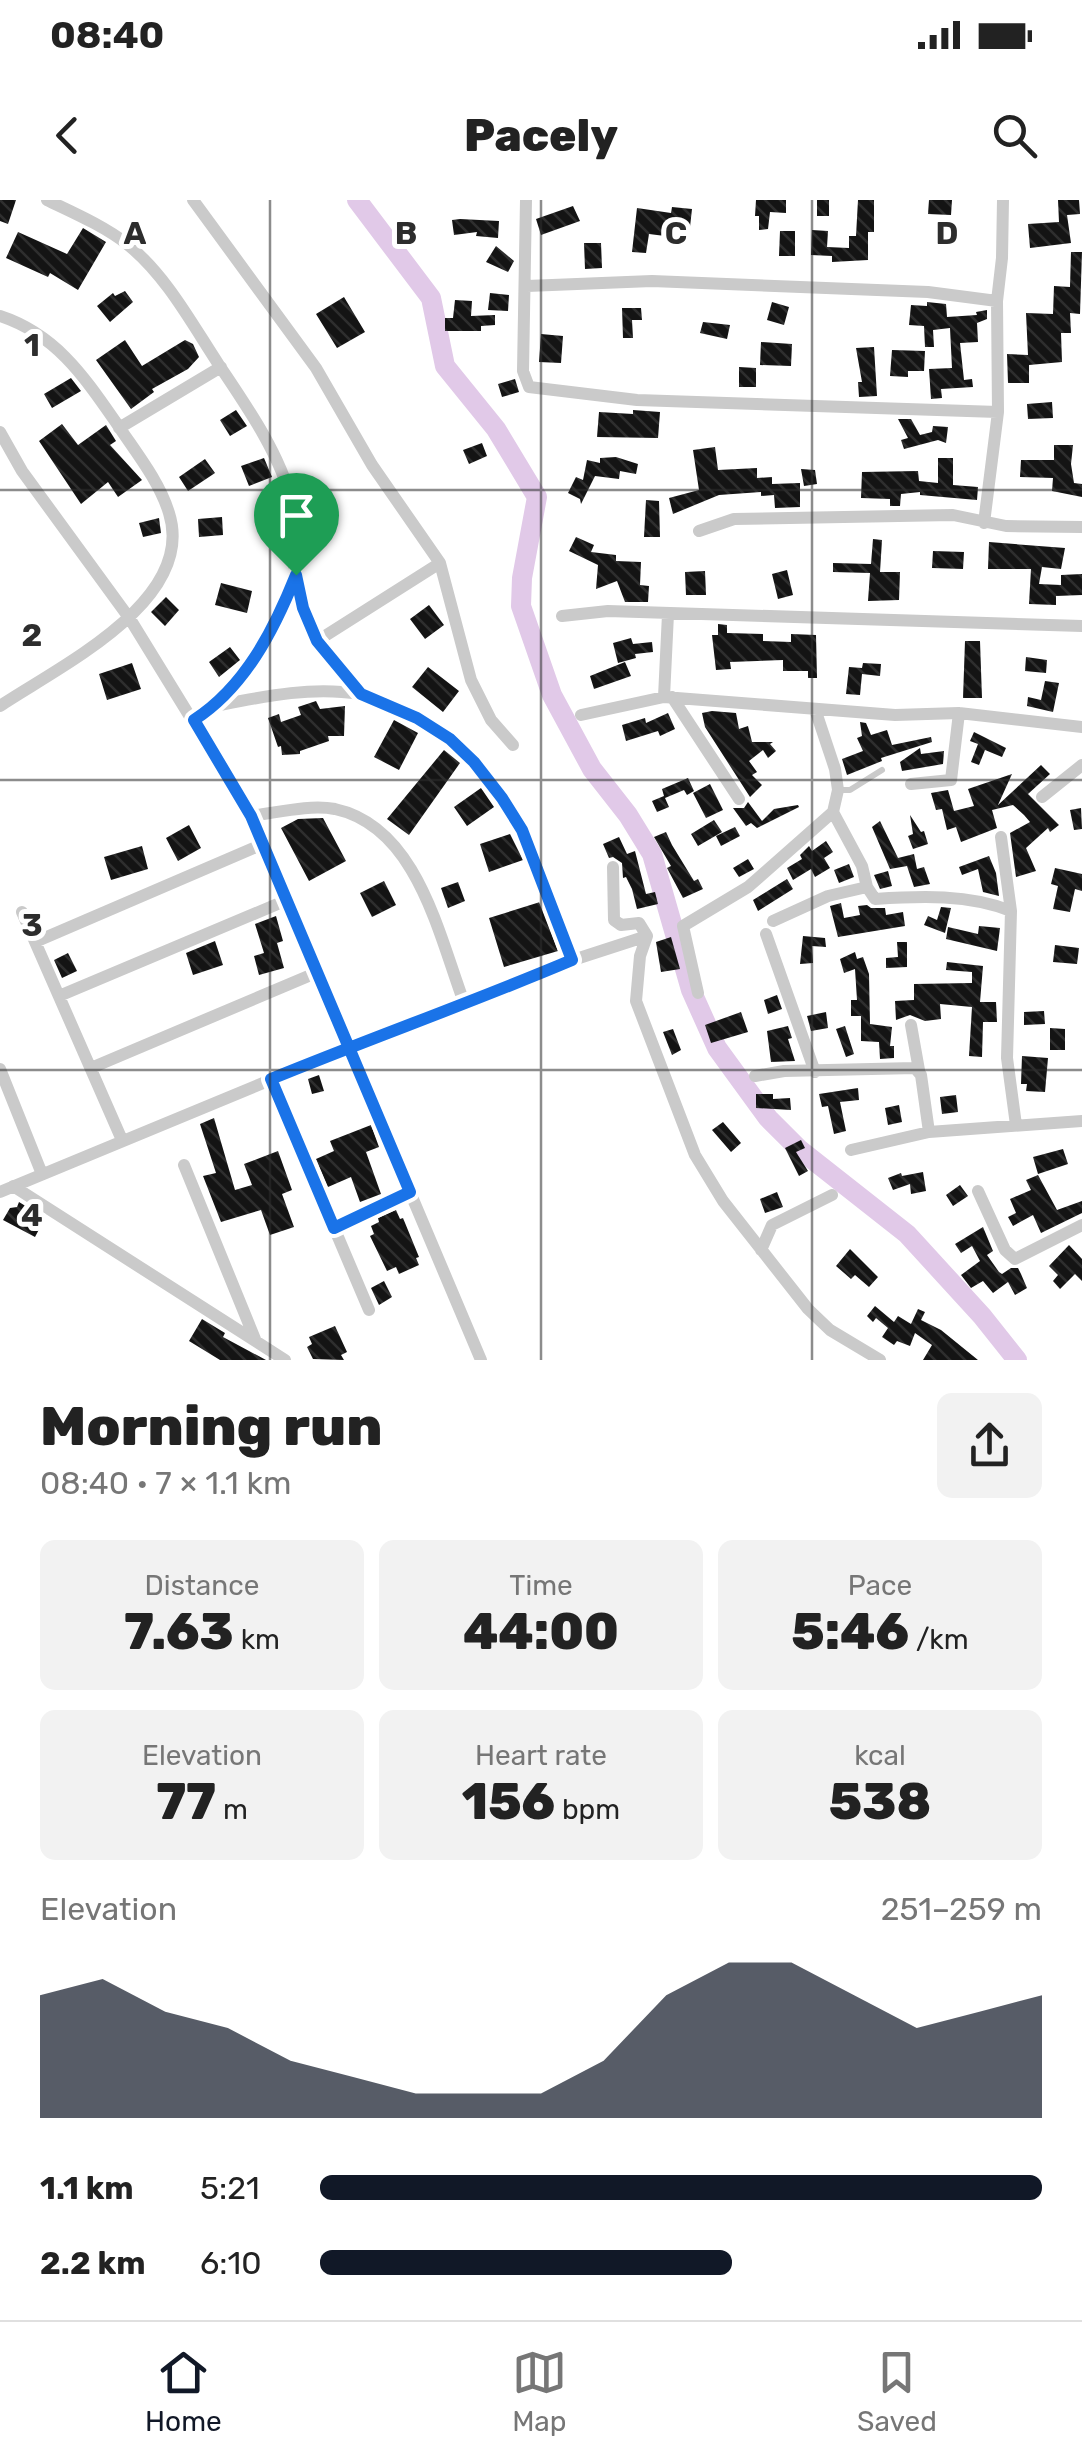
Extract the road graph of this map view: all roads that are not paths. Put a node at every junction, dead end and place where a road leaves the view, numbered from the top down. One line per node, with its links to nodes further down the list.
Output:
1 (47, 200): 8 (street)
2 (193, 200): 15 (street)
3 (526, 200): 5 (street)
4 (1003, 200): 6 (street)
5 (527, 286): 6 (street); 9 (street)
6 (997, 301): 9 (street)
7 (0, 316): 10 (street)
8 (220, 367): 10 (street); 16 (street)
9 (998, 412): 12 (street)
10 (119, 428): 19 (street)
11 (0, 432): 19 (street)
12 (984, 523): 13 (street); 14 (street)
13 (1082, 527)
14 (699, 532)
15 (440, 563): 21 (street); 31 (street)
16 (296, 575): 21 (street); 25 (street)
17 (668, 614): 18 (street); 20 (street); 23 (street)
18 (562, 616)
19 (130, 619): 24 (street); 29 (street)
20 (1082, 626)
21 (317, 641): 22 (street)
22 (361, 694): 25 (street); 49 (street)
23 (668, 697): 26 (street); 28 (street); 37 (street)
24 (0, 706)
25 (215, 706): 29 (street)
26 (814, 709): 27 (street); 35 (street)
27 (958, 713): 30 (street); 34 (street)
28 (580, 715)
29 (194, 720): 39 (street)
30 (1082, 727)
31 (513, 746)
32 (1082, 764): 36 (street)
33 (882, 770): 35 (lane)
34 (910, 784)
35 (838, 790): 38 (street)
36 (1042, 797)
37 (740, 798)
38 (832, 812): 43 (street); 51 (street)
39 (251, 816): 41 (street); 53 (street)
40 (1001, 837): 45 (street)
41 (263, 844): 44 (street); 48 (street)
42 (613, 867): 47 (street)
43 (867, 887): 45 (street); 59 (street)
44 (287, 900): 50 (street); 52 (street)
45 (1011, 911): 63 (street)
46 (22, 912): 48 (street)
47 (647, 936): 49 (street); 75 (street)
48 (35, 942): 52 (street)
49 (572, 960): 53 (street)
50 (318, 972): 55 (street); 56 (street)
51 (698, 993)
52 (59, 996): 56 (street)
53 (465, 1005): 55 (street)
54 (910, 1025): 58 (street)
55 (350, 1047): 61 (street); 71 (street)
56 (90, 1068): 65 (street)
57 (0, 1069): 68 (street)
58 (919, 1070): 59 (street); 64 (street)
59 (815, 1072): 60 (street)
60 (754, 1076)
61 (271, 1079): 65 (street); 74 (street)
62 (1082, 1120): 63 (street)
63 (1016, 1124): 64 (street)
64 (928, 1132): 66 (street)
65 (122, 1140): 68 (street)
66 (851, 1150)
67 (184, 1165): 77 (street)
68 (42, 1174): 69 (street)
69 (6, 1189): 77 (street)
70 (978, 1191): 73 (street)
71 (410, 1192): 74 (street); 79 (street)
72 (832, 1195): 75 (street)
73 (1082, 1225)
74 (334, 1228): 76 (street)
75 (761, 1250): 80 (street)
76 (369, 1310)
77 (256, 1340): 78 (street)
78 (285, 1360)
79 (480, 1360)
80 (880, 1360)

